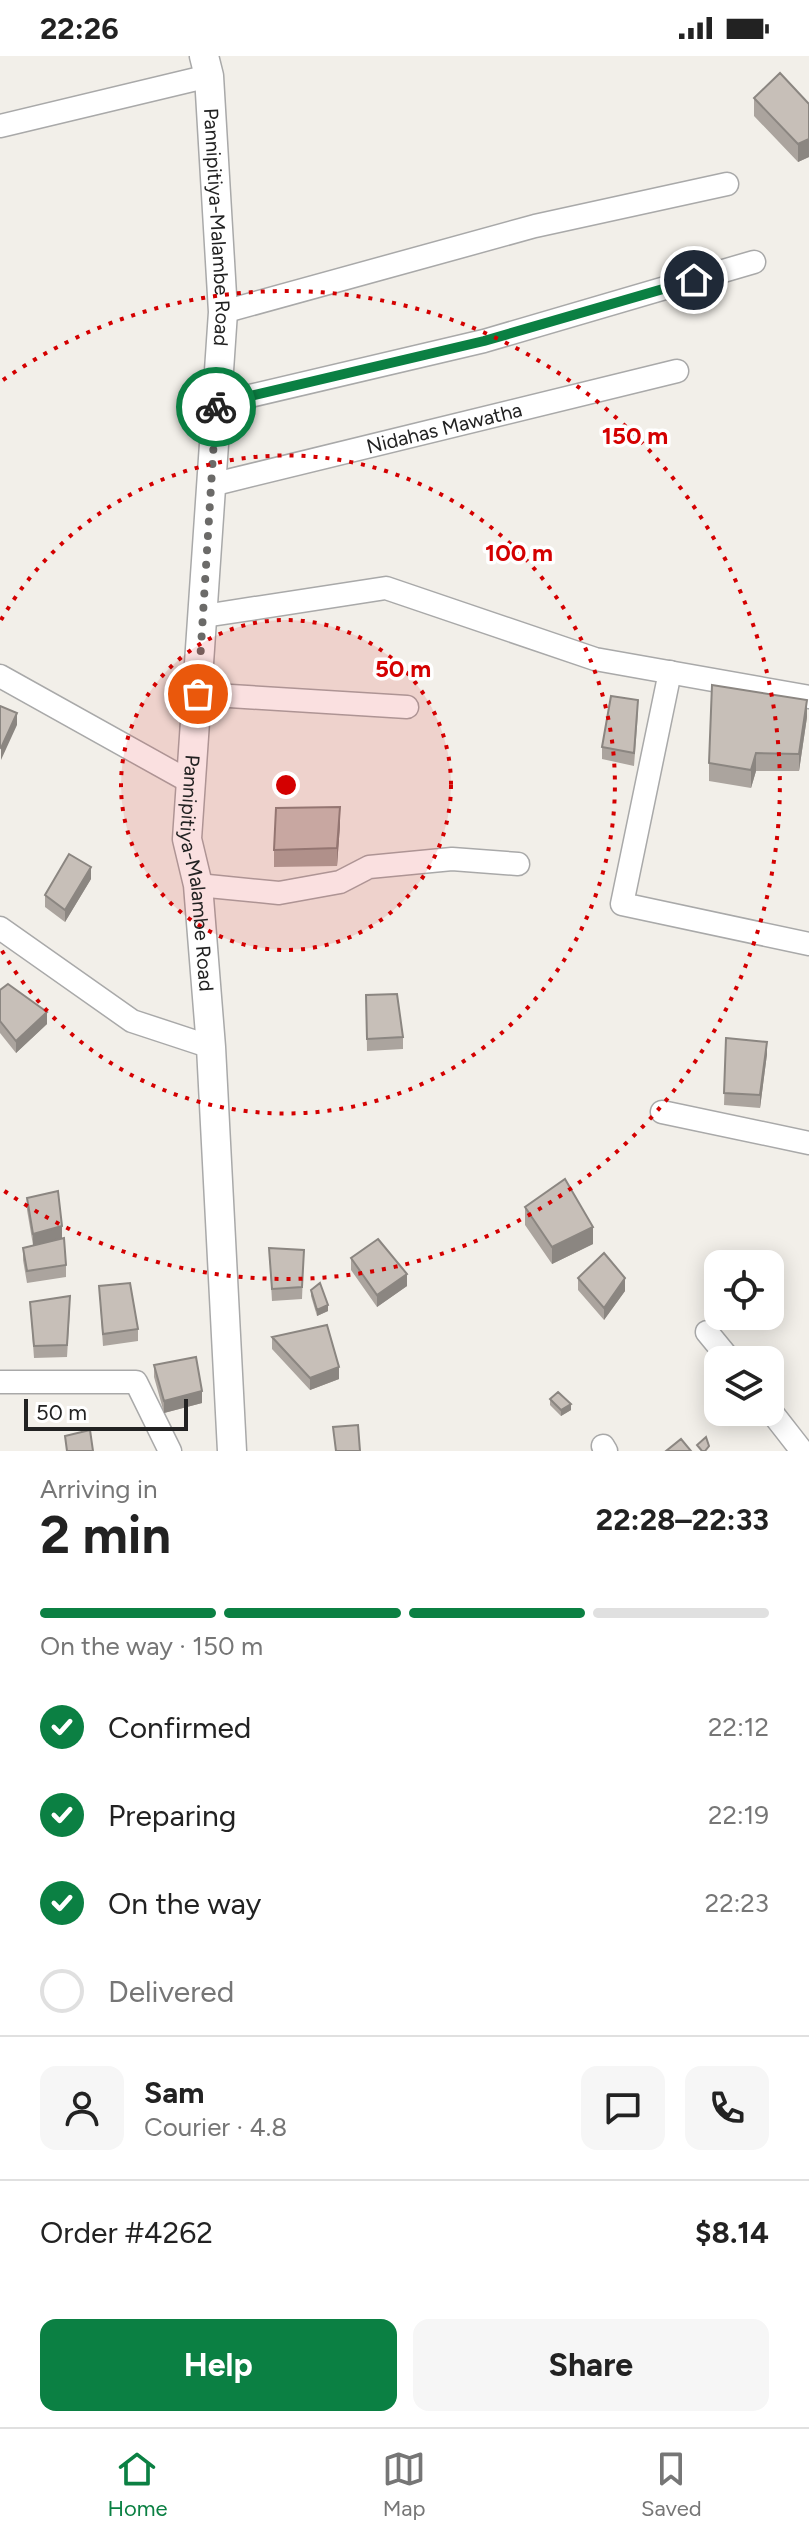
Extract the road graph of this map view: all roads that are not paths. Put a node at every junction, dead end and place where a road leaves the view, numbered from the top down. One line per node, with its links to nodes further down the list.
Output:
1 (207, 66): 2 (street); 5 (street, Pannipitiya-Malambe Road)
2 (0, 126)
3 (727, 184): 5 (street)
4 (754, 262): 7 (street)
5 (223, 312): 7 (street, Pannipitiya-Malambe Road)
6 (677, 371): 8 (street, Nidahas Mawatha)
7 (216, 404): 8 (street, Pannipitiya-Malambe Road)
8 (211, 485): 9 (street, Pannipitiya-Malambe Road)
9 (204, 616): 10 (street); 12 (street, Pannipitiya-Malambe Road)
10 (670, 672): 13 (street); 19 (street)
11 (0, 676): 15 (street)
12 (198, 694): 14 (street); 15 (street, Pannipitiya-Malambe Road)
13 (809, 697)
14 (407, 707)
15 (192, 783): 17 (street, Pannipitiya-Malambe Road)
16 (518, 864): 17 (street)
17 (198, 885): 20 (street, Pannipitiya-Malambe Road)
18 (0, 928): 20 (street)
19 (809, 944)
20 (211, 1047): 28 (street, Pannipitiya-Malambe Road)
21 (662, 1112): 22 (street)
22 (809, 1143)
23 (707, 1332): 24 (street)
24 (718, 1346)
25 (0, 1382): 27 (street)
26 (782, 1426): 29 (street)
27 (170, 1451)
28 (232, 1451)
29 (802, 1451)

